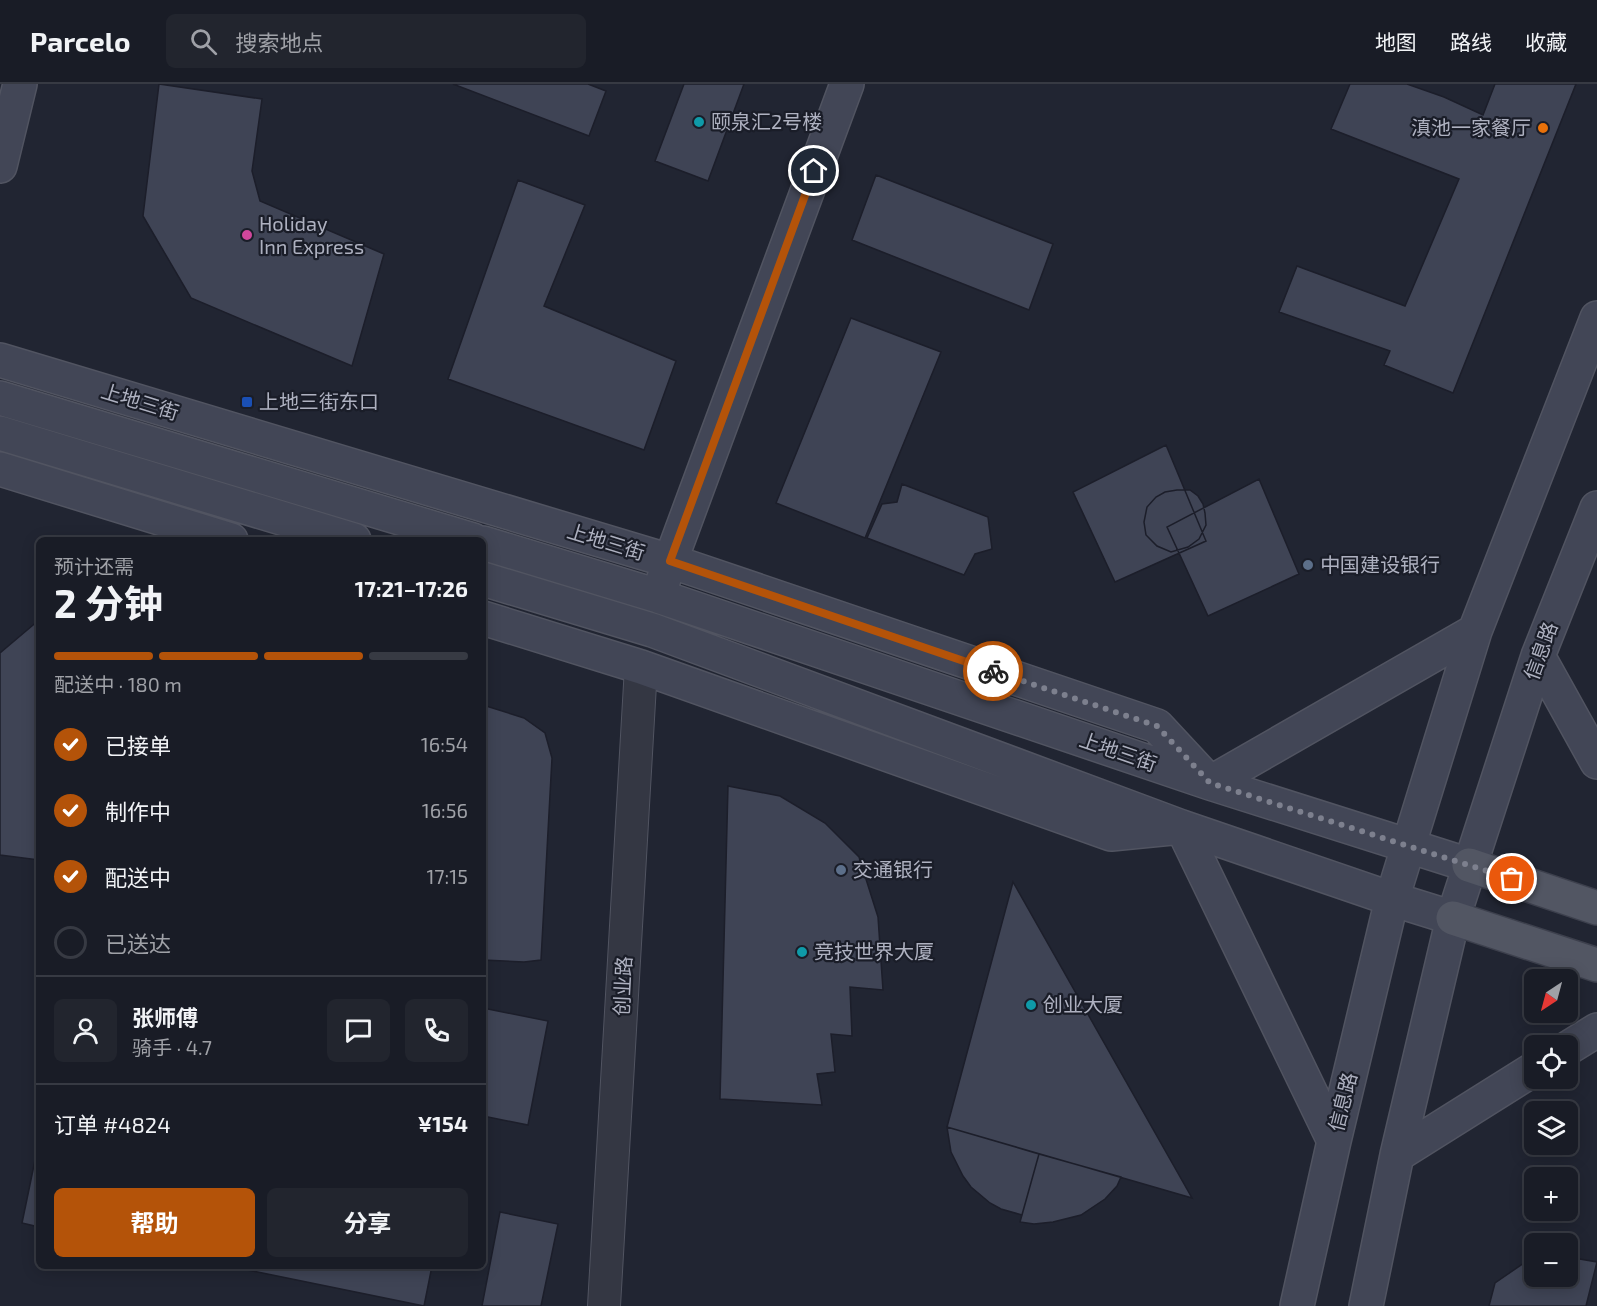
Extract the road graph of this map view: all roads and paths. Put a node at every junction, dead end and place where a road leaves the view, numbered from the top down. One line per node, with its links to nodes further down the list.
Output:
1 (20, 84): 3 (main road)
2 (847, 84): 14 (main road)
3 (0, 166)
4 (1597, 318): 19 (main road)
5 (0, 360): 14 (main road, 上地三街)
6 (0, 398): 12 (main road, 上地三街)
7 (0, 433): 11 (main road)
8 (0, 469): 10 (main road)
9 (1597, 508): 20 (main road, 信息路)
10 (221, 537)
11 (344, 537)
12 (463, 537)
13 (486, 544): 16 (main road, 上地三街)
14 (670, 561): 16 (main road); 23 (main road, 上地三街)
15 (486, 580): 18 (main road)
16 (658, 596): 23 (main road, 上地三街)
17 (486, 619): 21 (main road)
18 (652, 630): 21 (main road); 24 (main road)
19 (1475, 631): 23 (main road); 25 (main road, 信息路)
20 (1538, 656): 22 (main road); 26 (main road, 信息路)
21 (641, 667): 24 (main road); 36 (street, 创业路)
22 (1597, 762)
23 (1210, 783): 25 (main road)
24 (1182, 827): 27 (main road); 34 (main road)
25 (1408, 846): 26 (main road); 27 (main road, 信息路)
26 (1469, 865): 28 (main road); 29 (main road, 信息路)
27 (1392, 899): 29 (main road); 34 (main road, 信息路)
28 (1597, 908)
29 (1453, 918): 30 (main road); 35 (main road, 信息路)
30 (1597, 965)
31 (1597, 1030): 32 (main road)
32 (1578, 1042)
33 (1524, 1075): 35 (main road)
34 (1334, 1141): 37 (main road, 信息路)
35 (1397, 1155): 38 (main road)
36 (604, 1306)
37 (1297, 1306)
38 (1366, 1306)

